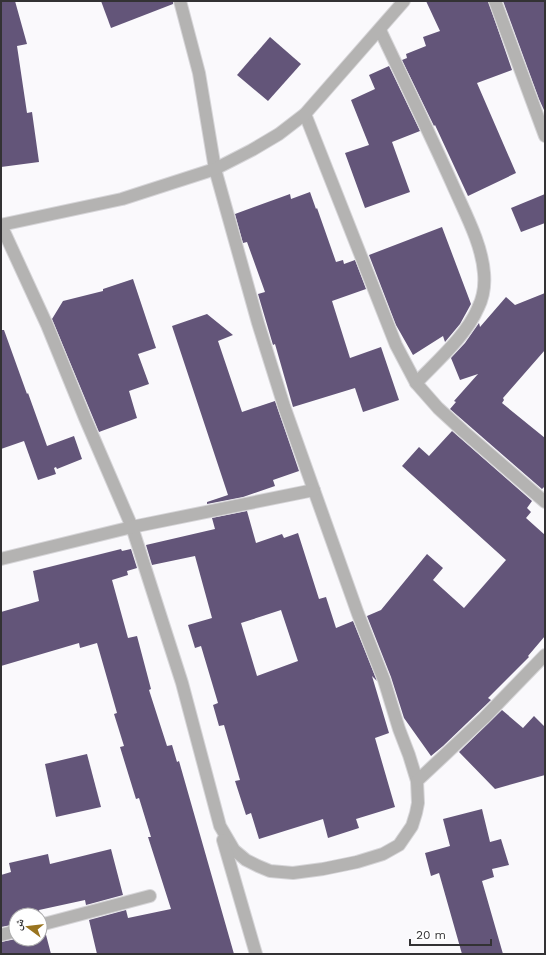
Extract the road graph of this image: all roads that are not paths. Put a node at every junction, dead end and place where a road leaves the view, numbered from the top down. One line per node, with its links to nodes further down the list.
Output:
1 (180, 1): 7 (street)
2 (404, 1): 4 (street)
3 (495, 1): 6 (street)
4 (380, 30): 5 (street); 9 (street)
5 (304, 114): 7 (street); 9 (street)
6 (545, 136)
7 (215, 169): 8 (street); 10 (street)
8 (1, 225): 12 (street)
9 (416, 383): 11 (street)
10 (314, 490): 12 (street); 15 (street)
11 (544, 500)
12 (132, 527): 13 (street); 16 (street)
13 (1, 559)
14 (545, 655): 15 (street)
15 (417, 781): 16 (street)
16 (220, 826): 19 (street)
17 (150, 896): 18 (street)
18 (48, 923)
19 (256, 954)

